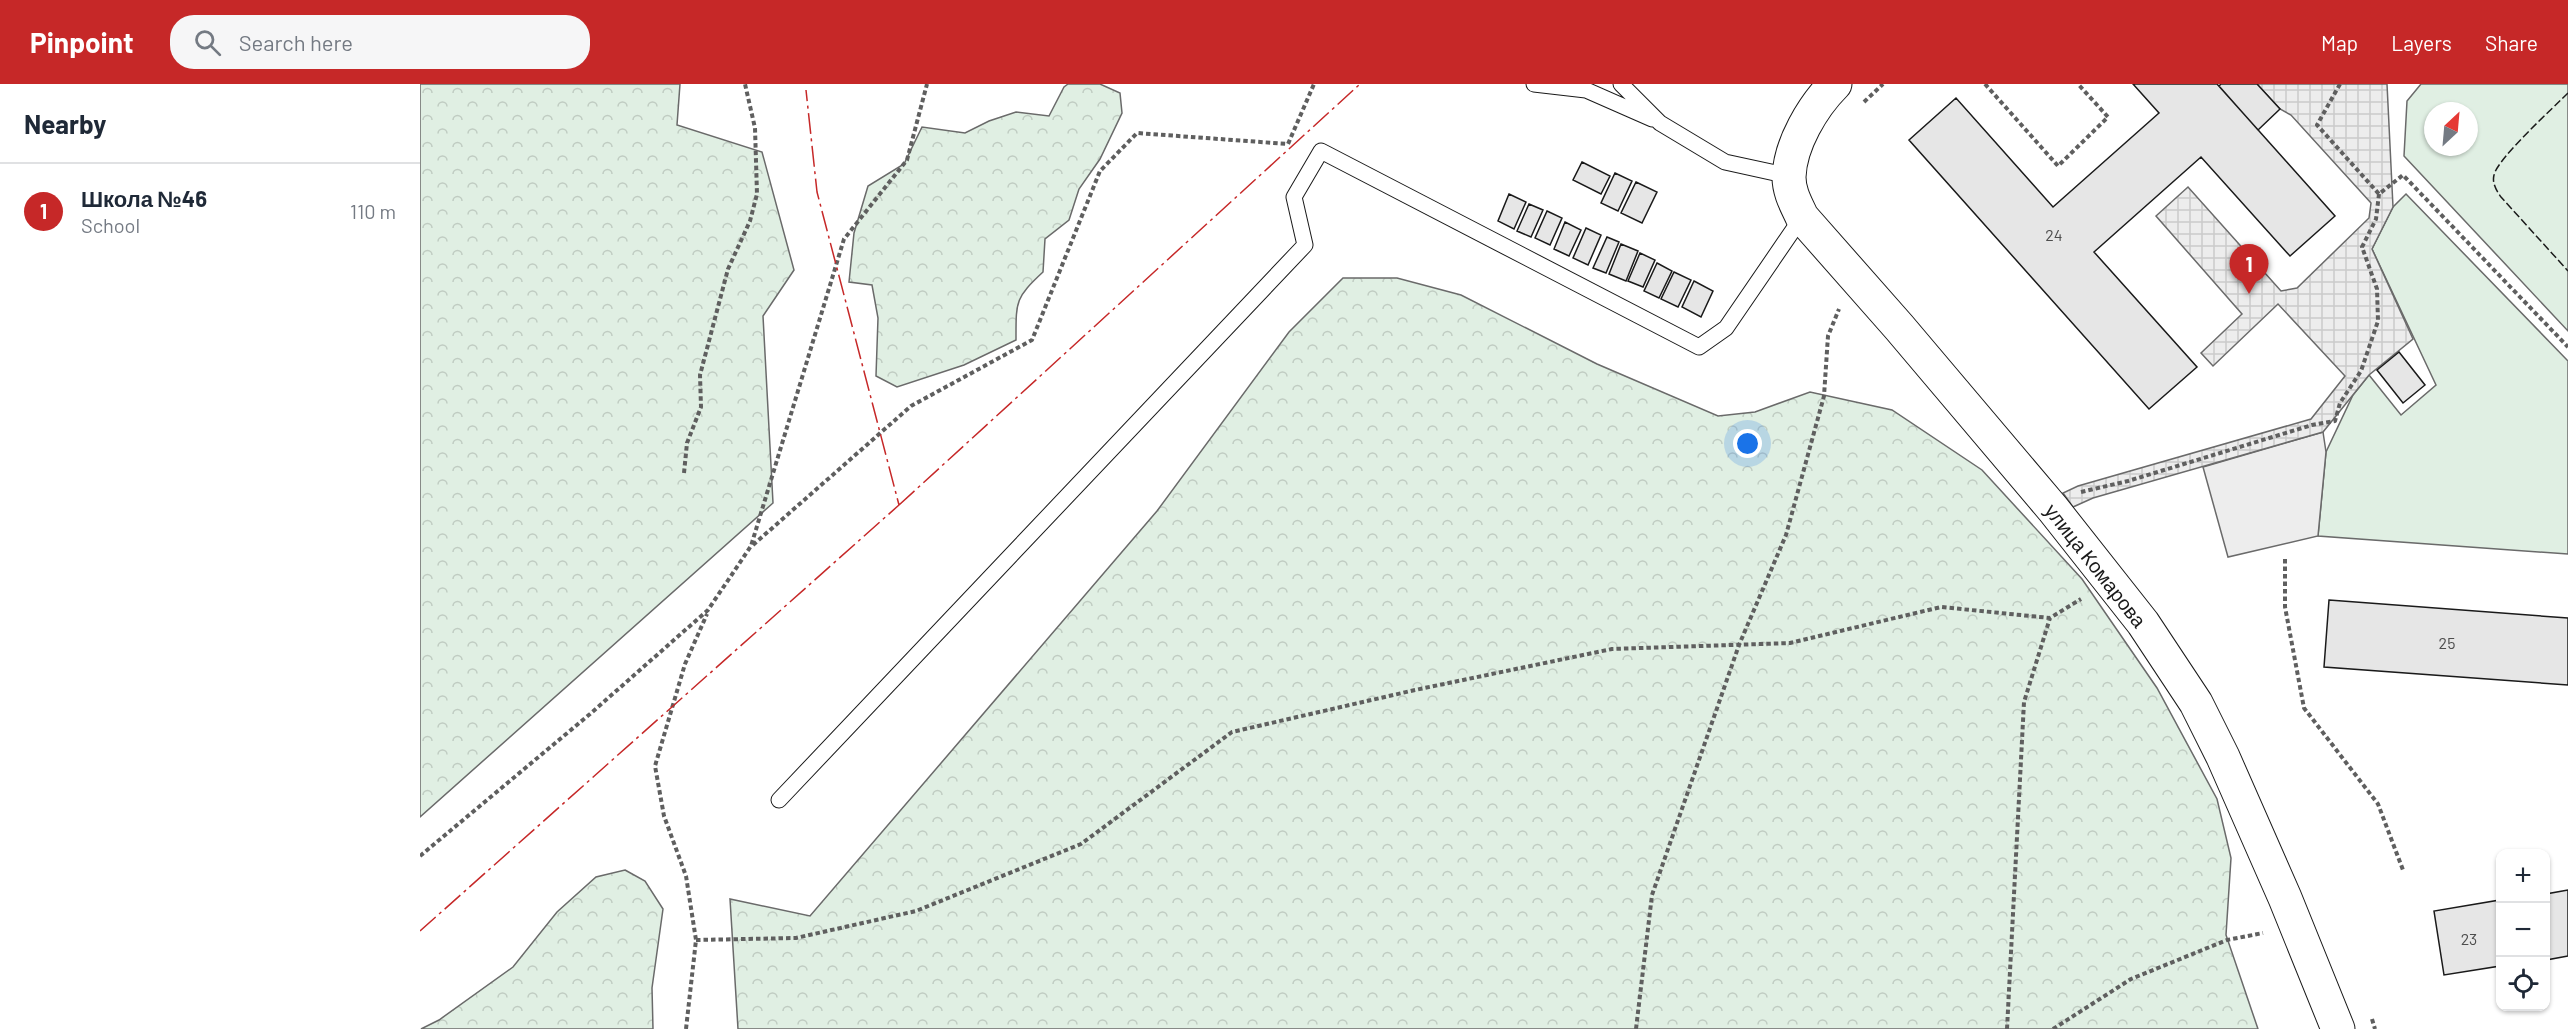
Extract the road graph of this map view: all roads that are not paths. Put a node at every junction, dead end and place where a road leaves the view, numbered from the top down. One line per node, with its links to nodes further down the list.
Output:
1 (1534, 84): 4 (lane)
2 (1621, 84): 4 (lane)
3 (1835, 84): 5 (street)
4 (1660, 123): 5 (lane)
5 (1792, 162): 6 (street, улица Комарова)
6 (1802, 217): 7 (lane); 8 (street, улица Комарова)
7 (779, 800)
8 (2338, 1029)

